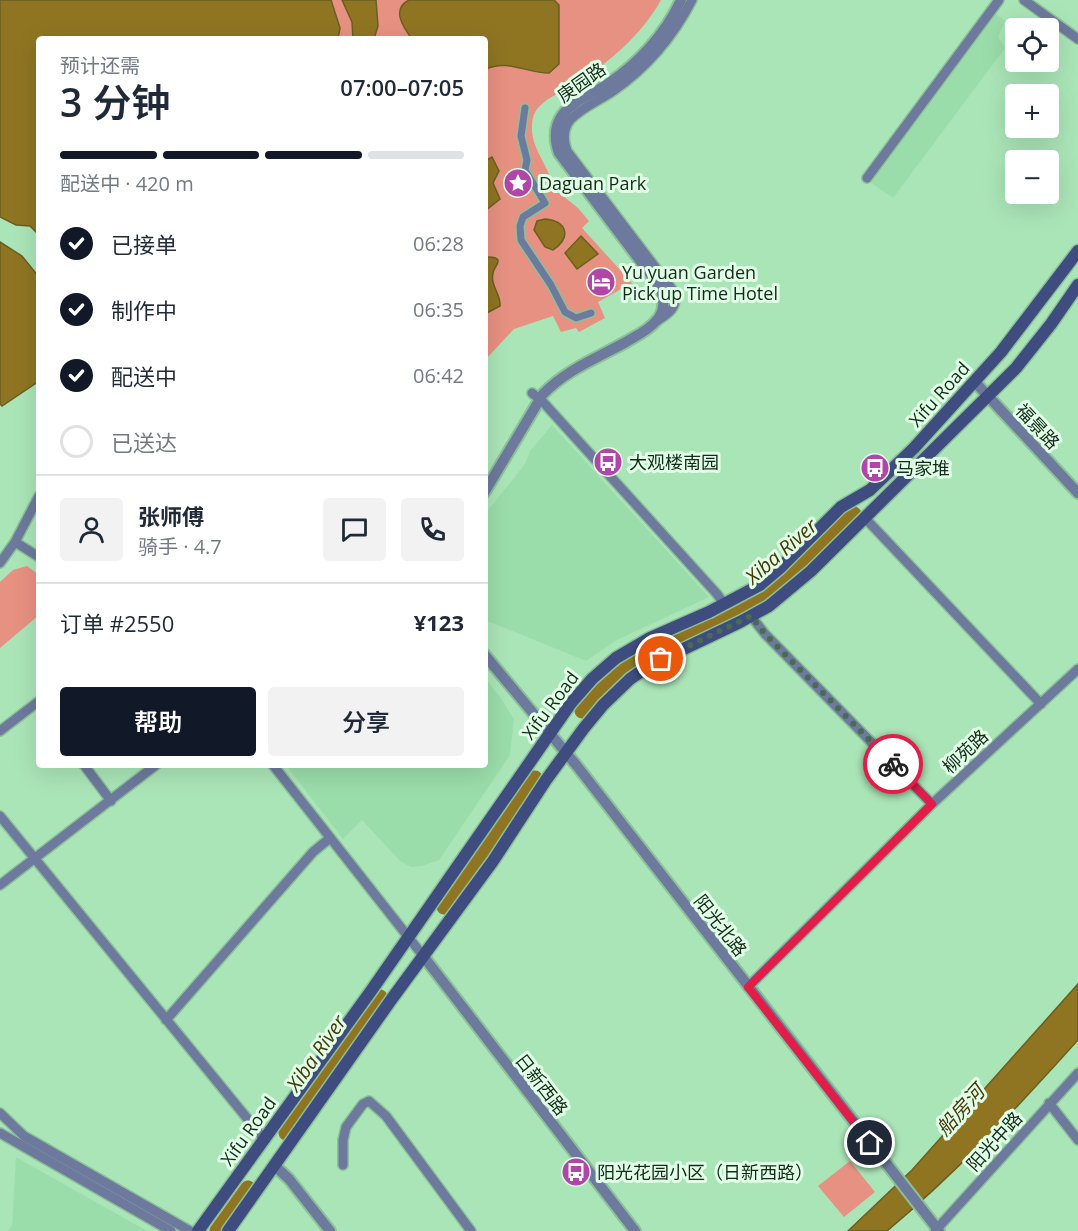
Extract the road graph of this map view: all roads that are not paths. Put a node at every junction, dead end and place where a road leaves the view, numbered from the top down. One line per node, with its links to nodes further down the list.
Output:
1 (681, 0): 11 (street, 庚园路)
2 (692, 0): 11 (street)
3 (999, 0): 7 (street)
4 (1024, 0): 5 (street)
5 (1078, 39)
6 (525, 108): 10 (street)
7 (867, 178)
8 (1078, 250): 12 (main road, Xifu Road)
9 (1078, 285): 14 (main road, Xifu Road)
10 (591, 313)
11 (657, 321): 13 (street)
12 (974, 381): 14 (street, 福景路); 22 (main road, Xifu Road)
13 (536, 396): 15 (street); 22 (street)
14 (989, 397): 16 (street, 福景路); 18 (main road, Xifu Road)
15 (488, 486)
16 (1078, 493)
17 (36, 502): 19 (street)
18 (865, 518): 23 (main road, Xifu Road); 26 (street)
19 (15, 542): 20 (street); 21 (street)
20 (36, 555)
21 (0, 563)
22 (724, 604): 29 (main road, Xifu Road)
23 (751, 616): 30 (main road, Xifu Road); 35 (street)
24 (488, 659): 29 (street, 阳光北路)
25 (1078, 669): 26 (street, 柳苑路)
26 (1041, 704): 35 (street, 柳苑路)
27 (36, 705): 28 (street)
28 (0, 731)
29 (549, 733): 30 (street, 阳光北路); 40 (main road, Xifu Road)
30 (565, 753): 41 (main road, Xifu Road); 42 (street, 阳光北路)
31 (86, 768): 34 (street)
32 (152, 768): 34 (street)
33 (275, 768): 37 (street)
34 (111, 801): 38 (street)
35 (932, 804): 42 (street, 柳苑路)
36 (0, 816): 38 (street)
37 (330, 838): 40 (street); 43 (street)
38 (35, 859): 39 (street); 43 (street)
39 (0, 885)
40 (407, 937): 41 (street); 49 (main road, Xifu Road)
41 (424, 957): 52 (main road, Xifu Road); 60 (street, 日新西路)
42 (748, 987): 53 (street, 阳光北路)
43 (166, 1020): 49 (street)
44 (1078, 1073): 45 (street, 阳光中路)
45 (1049, 1103): 50 (street); 53 (street, 阳光中路)
46 (0, 1114): 47 (street); 55 (street)
47 (0, 1121)
48 (0, 1133): 54 (street)
49 (264, 1138): 56 (main road, Xifu Road)
50 (1078, 1140)
51 (343, 1165): 59 (street)
52 (275, 1166): 57 (main road, Xifu Road); 58 (street)
53 (937, 1230)
54 (171, 1231)
55 (190, 1231)
56 (198, 1231)
57 (228, 1231)
58 (330, 1231)
59 (471, 1231)
60 (635, 1231)

